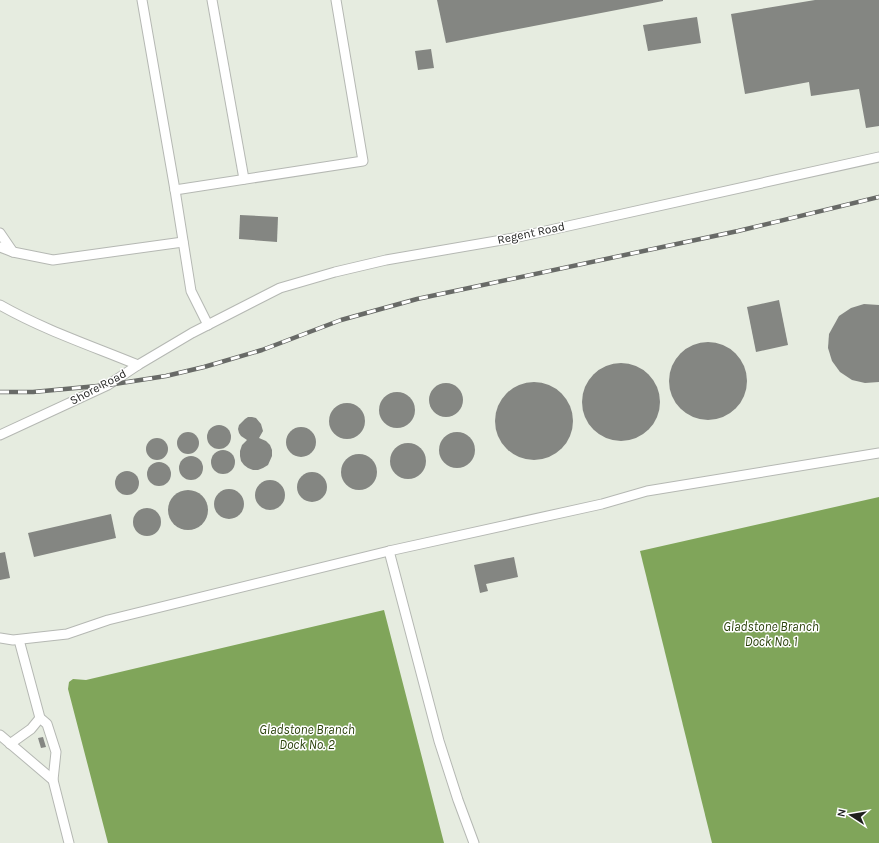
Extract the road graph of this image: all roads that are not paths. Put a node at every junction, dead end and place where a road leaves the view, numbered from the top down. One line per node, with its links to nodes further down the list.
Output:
1 (142, 0): 6 (lane)
2 (212, 0): 5 (lane)
3 (336, 0): 5 (lane)
4 (879, 157): 12 (lane, Regent Road)
5 (244, 179): 6 (lane)
6 (175, 190): 8 (lane)
7 (0, 233): 10 (lane)
8 (183, 242): 10 (lane); 12 (lane)
9 (0, 247): 10 (lane)
10 (13, 252)
11 (0, 306): 14 (lane)
12 (208, 325): 13 (lane, Regent Road)
13 (192, 333): 14 (lane, Shore Road)
14 (138, 365): 15 (lane, Shore Road)
15 (0, 435)
16 (879, 454): 17 (lane)
17 (389, 551): 19 (lane); 25 (lane)
18 (0, 638): 19 (lane)
19 (19, 640): 20 (lane)
20 (40, 718): 22 (lane); 23 (lane)
21 (0, 735): 22 (lane)
22 (10, 744): 23 (lane)
23 (53, 780): 24 (lane)
24 (69, 843)
25 (474, 843)

